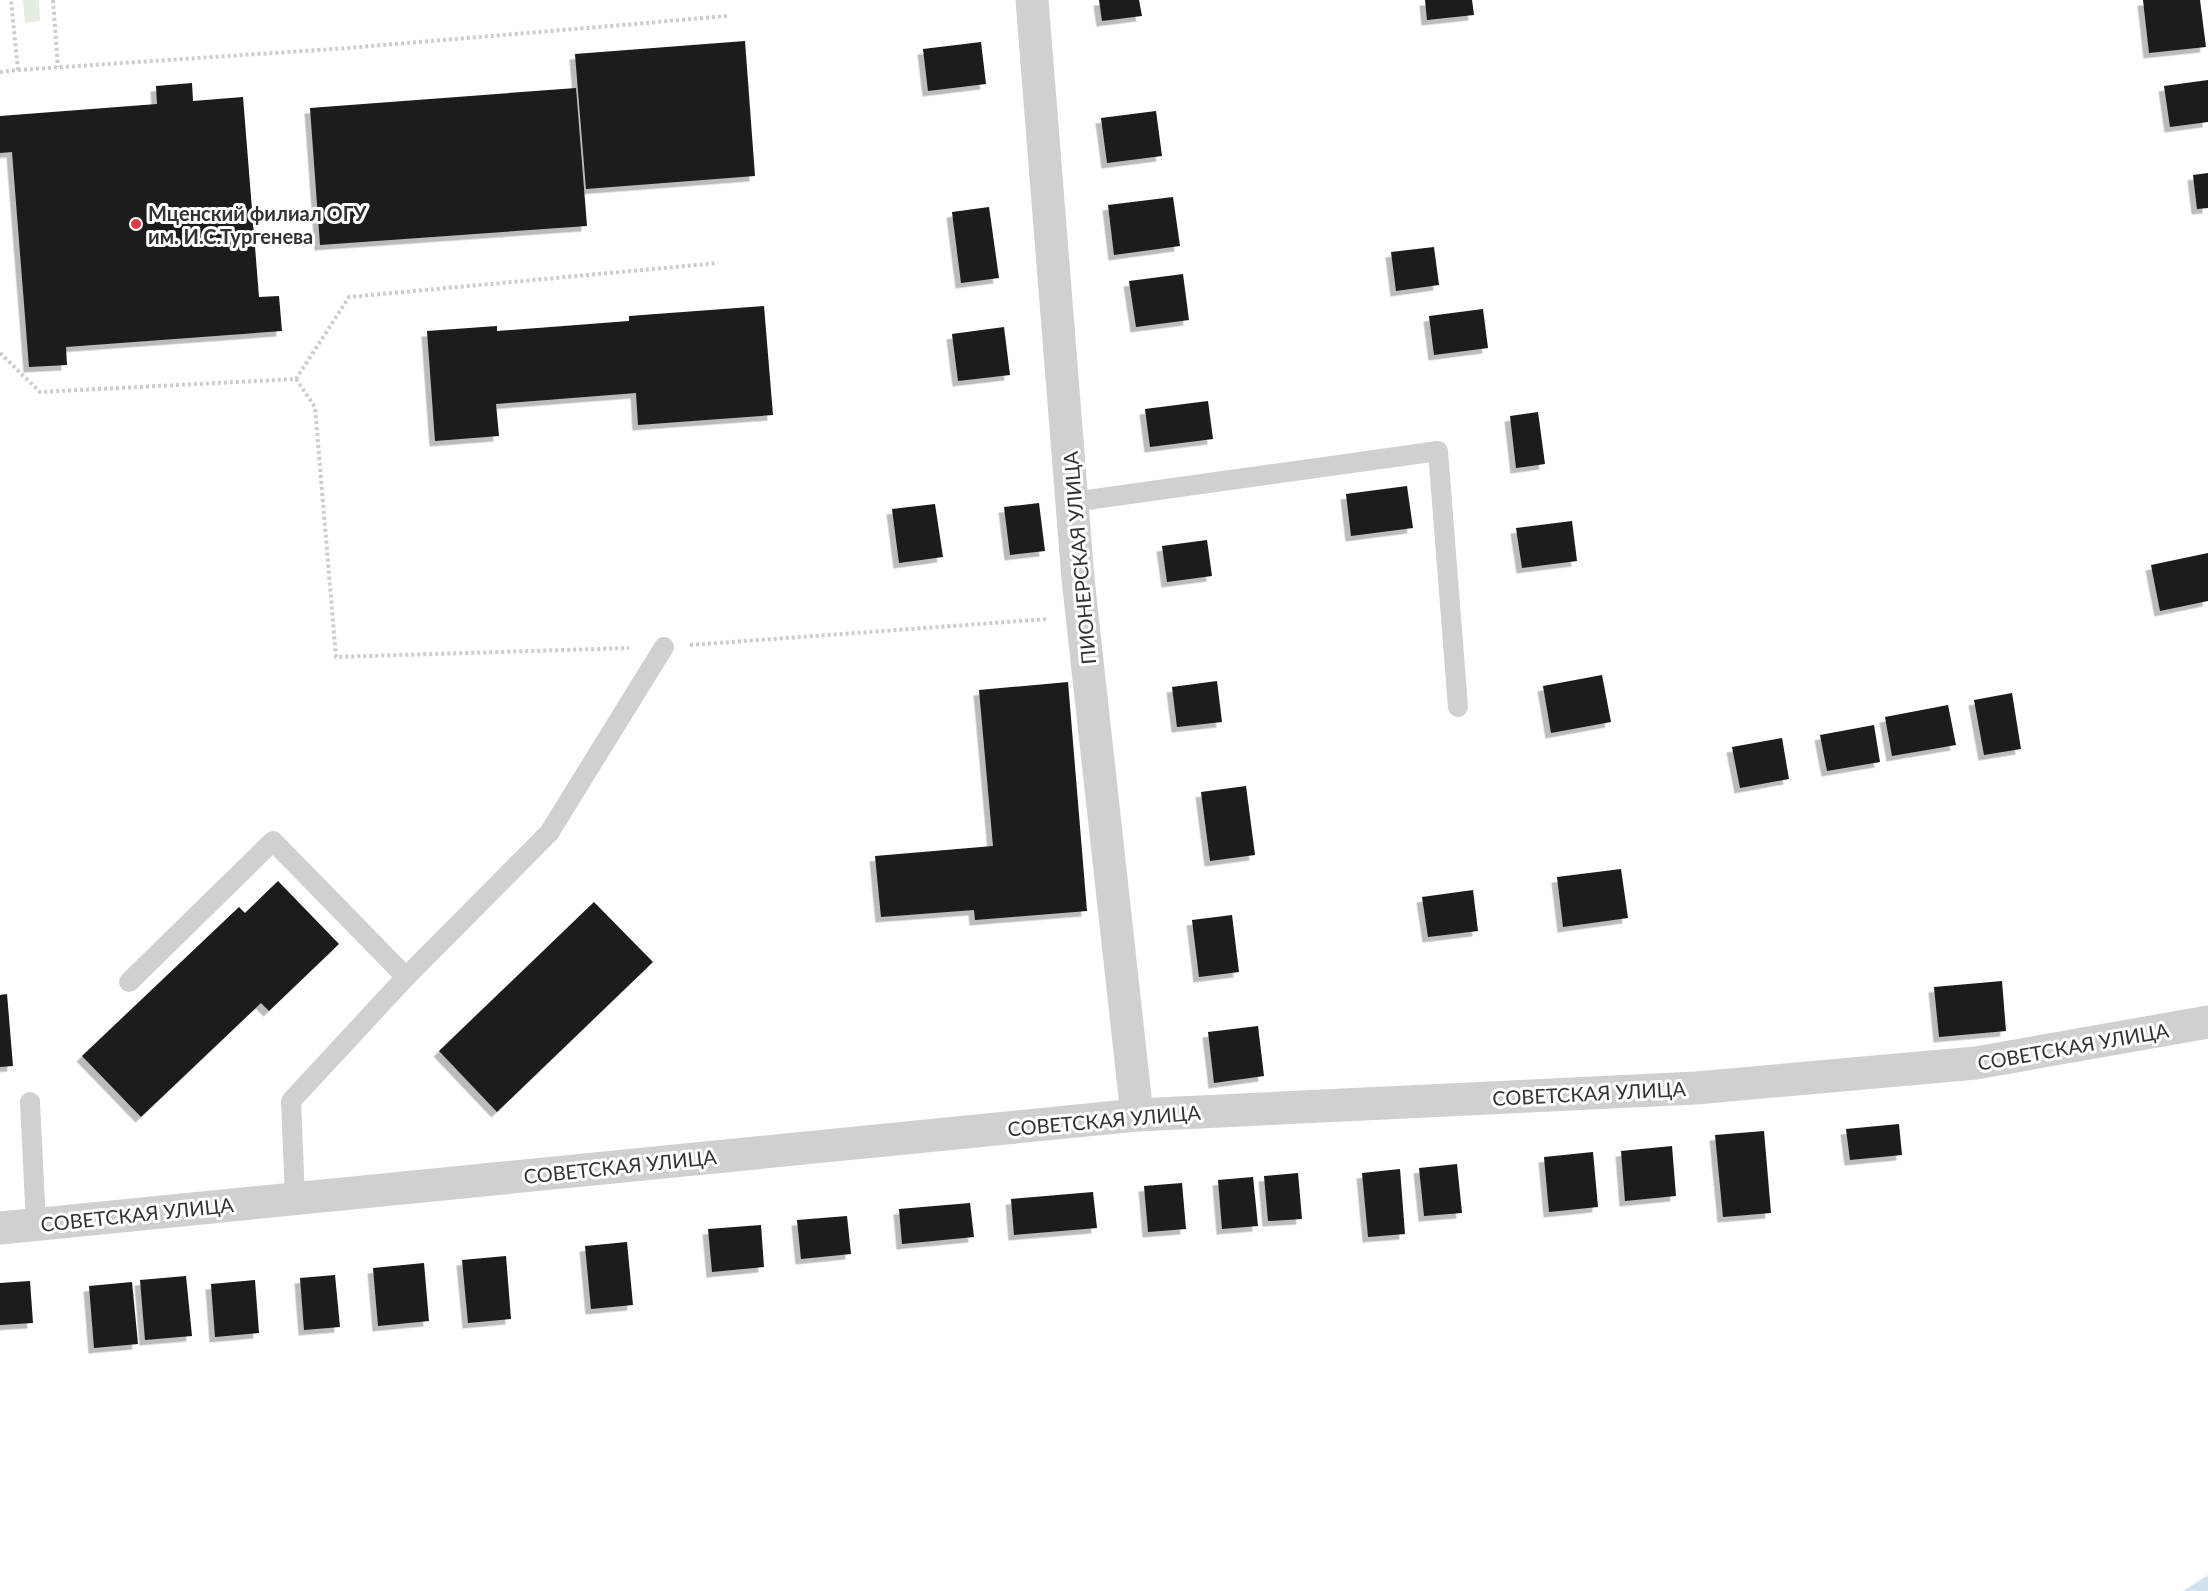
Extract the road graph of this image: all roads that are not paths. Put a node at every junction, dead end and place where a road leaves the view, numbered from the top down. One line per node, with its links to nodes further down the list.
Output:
1 (1032, 0): 2 (street, ПИОНЕРСКАЯ УЛИЦА)
2 (1073, 502): 4 (lane); 9 (street, ПИОНЕРСКАЯ УЛИЦА)
3 (664, 647): 5 (lane)
4 (1458, 707)
5 (405, 976): 6 (lane); 10 (lane)
6 (129, 982)
7 (2208, 1022): 9 (street, СОВЕТСКАЯ УЛИЦА)
8 (30, 1102): 11 (lane)
9 (1137, 1115): 10 (street, СОВЕТСКАЯ УЛИЦА)
10 (295, 1198): 11 (street, СОВЕТСКАЯ УЛИЦА)
11 (36, 1224): 12 (street, СОВЕТСКАЯ УЛИЦА)
12 (0, 1228)

